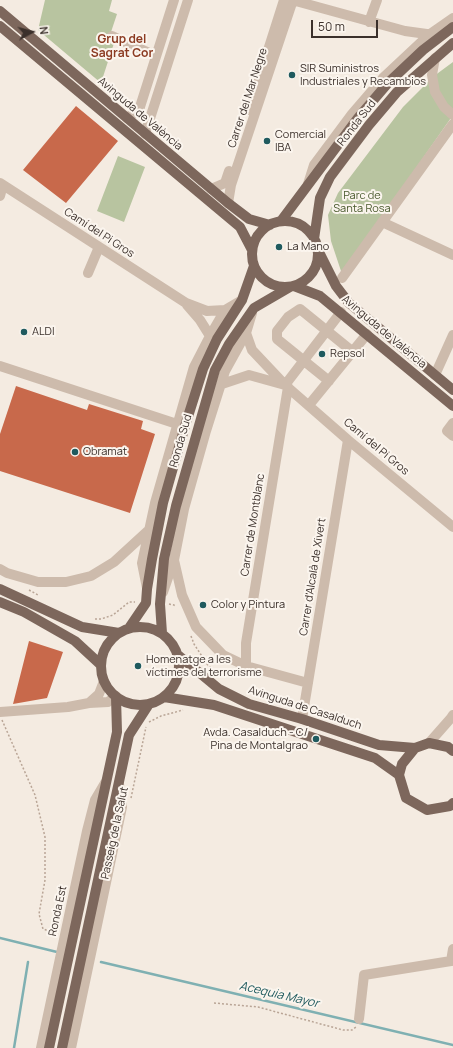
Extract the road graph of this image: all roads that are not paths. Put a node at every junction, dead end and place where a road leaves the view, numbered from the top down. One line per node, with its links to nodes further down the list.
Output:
1 (174, 0): 17 (street)
2 (188, 0): 22 (street)
3 (284, 0): 25 (street, Carrer del Mar Negre)
4 (292, 0): 8 (street); 27 (street, Carrer del Mar Negre)
5 (377, 0): 8 (street)
6 (0, 12): 20 (main road, Avinguda de València)
7 (453, 18): 12 (street, Ronda Sud)
8 (369, 22): 11 (street)
9 (0, 26): 33 (main road, Avinguda de València)
10 (453, 27): 14 (main road, Ronda Sud)
11 (405, 31): 12 (street); 16 (street)
12 (430, 34): 14 (street); 16 (street, Ronda Sud)
13 (112, 36): 17 (street)
14 (440, 36): 24 (main road, Ronda Sud)
15 (453, 43): 18 (main road, Ronda Sud)
16 (416, 46): 24 (street, Ronda Sud)
17 (156, 56): 20 (street)
18 (435, 58): 19 (street); 31 (main road, Ronda Sud)
19 (453, 115)
20 (127, 118): 22 (main road, Avinguda de València)
21 (453, 124): 29 (street)
22 (145, 134): 25 (main road, Avinguda de València)
23 (1, 184): 26 (street); 32 (street, Camí del Pi Gros)
24 (307, 188): 28 (main road, Ronda Sud)
25 (211, 189): 27 (main road, Avinguda de València)
26 (0, 196)
27 (228, 203): 30 (main road, Avinguda de València)
28 (281, 221): 30 (main road); 31 (main road)
29 (382, 222): 35 (street); 38 (street)
30 (270, 225): 33 (main road)
31 (314, 239): 34 (main road)
32 (99, 247): 37 (street); 41 (street, Camí del Pi Gros)
33 (252, 250): 36 (main road)
34 (318, 250): 39 (main road); 53 (main road, Avinguda de València)
35 (453, 255)
36 (254, 266): 39 (main road); 40 (main road, Ronda Sud)
37 (88, 274)
38 (342, 278)
39 (292, 287): 42 (main road, Ronda Sud); 44 (main road, Avinguda de València)
40 (242, 300): 43 (street, Ronda Sud); 69 (main road, Ronda Sud)
41 (186, 303): 43 (street, Camí del Pi Gros); 49 (street, Camí del Pi Gros)
42 (254, 308): 46 (street); 71 (main road, Ronda Sud)
43 (225, 310): 49 (street, Ronda Sud)
44 (341, 312): 45 (street); 47 (main road, Avinguda de València)
45 (327, 331): 50 (street); 51 (street); 51 (street)
46 (246, 333): 55 (street); 56 (street, Camí del Pi Gros)
47 (367, 334): 50 (street); 59 (main road, Avinguda de València)
48 (453, 335): 53 (street)
49 (210, 336): 61 (street, Ronda Sud)
50 (353, 352): 54 (street)
51 (304, 361): 54 (street); 56 (street)
52 (0, 366): 61 (street)
53 (435, 375): 57 (main road, Avinguda de València)
54 (328, 381): 58 (street)
55 (222, 384): 56 (street, Camí del Pi Gros); 66 (street)
56 (287, 386): 58 (street, Camí del Pi Gros); 77 (street, Carrer de Montblanc)
57 (453, 390)
58 (308, 405): 63 (street, Camí del Pi Gros)
59 (453, 406)
60 (453, 423): 62 (street)
61 (177, 424): 65 (street, Ronda Sud)
62 (453, 436)
63 (348, 440): 64 (street, Camí del Pi Gros); 79 (street, Carrer d'Alcalà de Xivert)
64 (453, 526)
65 (150, 529): 67 (street); 69 (street, Ronda Sud)
66 (174, 560): 71 (street); 77 (street)
67 (0, 569)
68 (0, 588): 73 (main road)
69 (147, 589): 72 (main road, Ronda Sud)
70 (0, 602): 76 (main road)
71 (160, 604): 74 (main road, Ronda Sud)
72 (129, 628): 73 (main road); 74 (main road)
73 (119, 633): 76 (main road)
74 (162, 633): 75 (main road)
75 (178, 655): 81 (main road); 86 (main road, Avinguda de Casalduch)
76 (101, 665): 78 (main road)
77 (246, 666): 79 (street)
78 (104, 681): 80 (main road); 82 (street)
79 (308, 683): 86 (street, Carrer d'Alcalà de Xivert)
80 (116, 697): 82 (street); 83 (main road); 91 (main road, Ronda Est)
81 (164, 697): 83 (main road); 90 (main road)
82 (89, 703): 84 (street)
83 (148, 704): 92 (main road)
84 (0, 714)
85 (453, 714): 87 (street)
86 (302, 719): 88 (main road, Avinguda de Casalduch)
87 (429, 743): 88 (main road); 89 (main road)
88 (415, 748): 90 (main road)
89 (453, 751)
90 (399, 775): 93 (main road)
91 (106, 782): 96 (street, Ronda Est); 97 (main road, Ronda Est)
92 (119, 782): 98 (main road); 99 (street)
93 (452, 805)
94 (453, 949): 95 (street)
95 (358, 1023)
96 (41, 1048)
97 (49, 1048)
98 (62, 1048)
99 (70, 1048)

